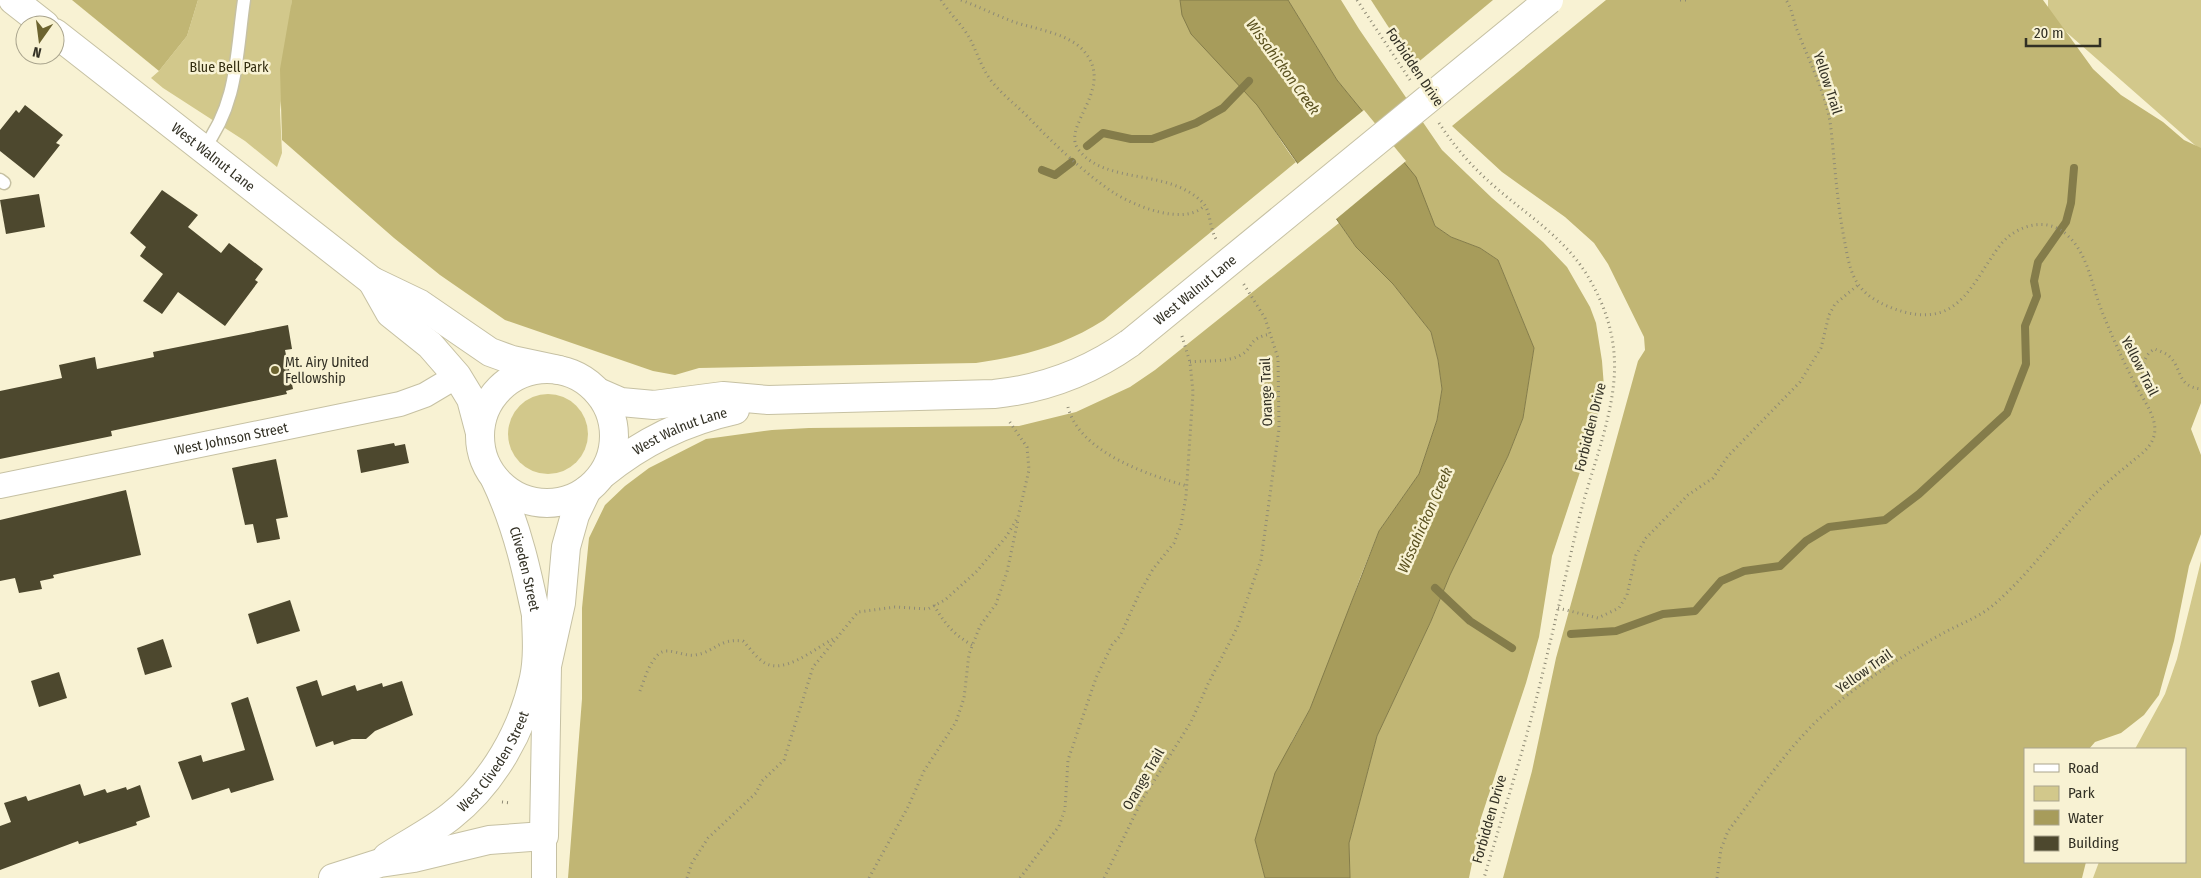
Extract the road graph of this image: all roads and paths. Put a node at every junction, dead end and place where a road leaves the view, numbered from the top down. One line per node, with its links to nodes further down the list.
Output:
1 (12, 0): 10 (street)
2 (244, 0): 14 (lane)
3 (940, 0): 15 (path)
4 (961, 0): 15 (path)
5 (1357, 0): 12 (path, Forbidden Drive)
6 (1550, 0): 28 (street, West Walnut Lane, bridge)
7 (1680, 0): 8 (path)
8 (1689, 0)
9 (1786, 0): 19 (path, Yellow Trail)
10 (31, 15)
11 (65, 41): 14 (street, West Walnut Lane)
12 (1411, 81)
13 (1437, 120): 38 (path, Forbidden Drive)
14 (203, 149): 18 (street, West Walnut Lane)
15 (1205, 206): 16 (path)
16 (1219, 244)
17 (1239, 277): 21 (path, Orange Trail)
18 (372, 281): 23 (street, West Walnut Lane); 24 (street, West Walnut Lane)
19 (1858, 285): 25 (path, Yellow Trail); 38 (path)
20 (1178, 327): 22 (path)
21 (1271, 334): 22 (path); 51 (path, Orange Trail)
22 (1190, 362): 35 (path)
23 (559, 370): 27 (street); 31 (street)
24 (457, 376): 31 (street, West Walnut Lane); 34 (street, West Johnson Street)
25 (2136, 386): 26 (path); 53 (path, Yellow Trail)
26 (2201, 389)
27 (598, 392): 28 (street, West Walnut Lane); 33 (street)
28 (768, 400): 33 (street, West Walnut Lane)
29 (1068, 407): 35 (path)
30 (1009, 421): 36 (path)
31 (480, 435): 32 (street)
32 (493, 476): 33 (street); 39 (street, Cliveden Street)
33 (592, 484): 42 (street, Cliveden Street)
34 (0, 486)
35 (1186, 486): 50 (path)
36 (1018, 517): 37 (path); 41 (path)
37 (934, 605): 40 (path); 41 (path)
38 (1558, 608): 52 (path, Forbidden Drive)
39 (536, 618): 42 (street, Cliveden Street); 45 (street, West Cliveden Street)
40 (835, 638): 43 (path); 48 (path)
41 (972, 645): 49 (path)
42 (547, 666): 44 (street, Cliveden Street)
43 (640, 691)
44 (544, 836): 45 (street, West Cliveden Street); 47 (street)
45 (380, 862): 46 (street, West Cliveden Street)
46 (333, 878)
47 (544, 878)
48 (687, 878)
49 (869, 878)
50 (1020, 878)
51 (1104, 878)
52 (1484, 878)
53 (1717, 878)

